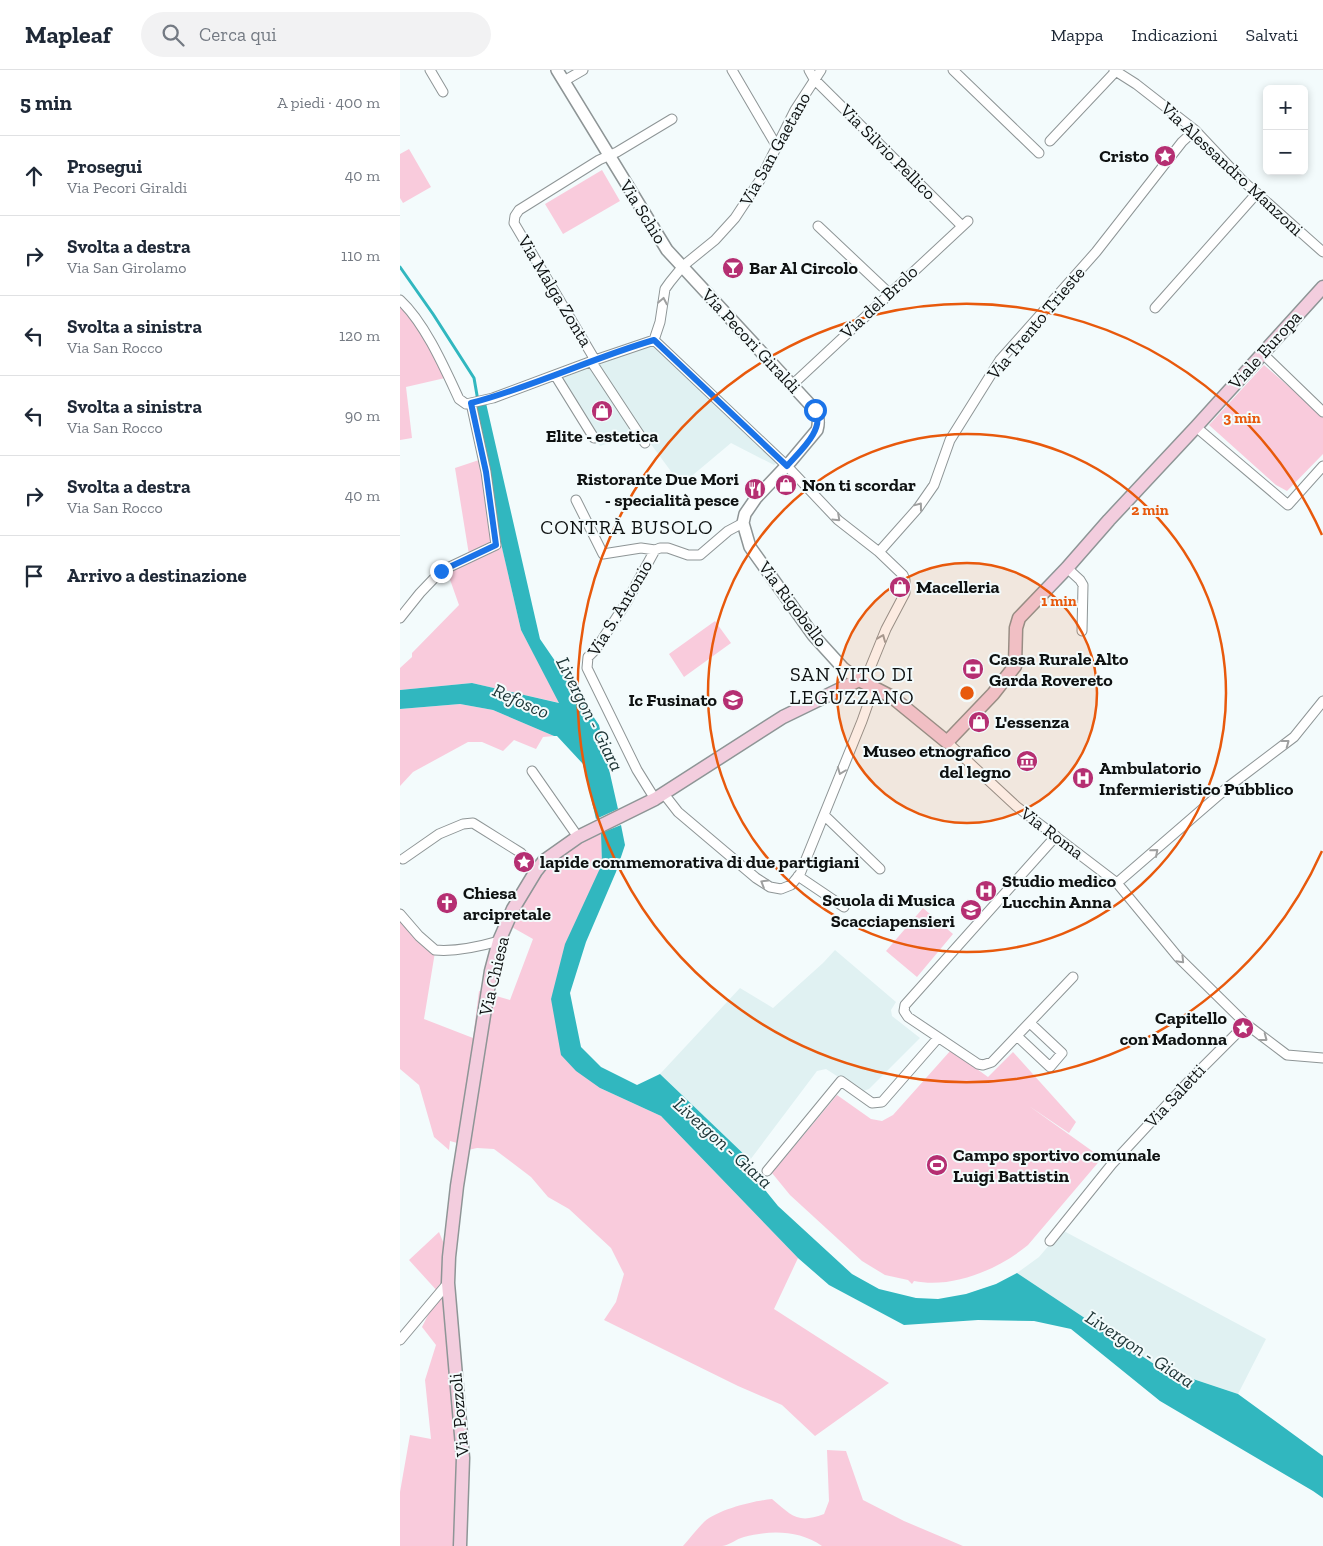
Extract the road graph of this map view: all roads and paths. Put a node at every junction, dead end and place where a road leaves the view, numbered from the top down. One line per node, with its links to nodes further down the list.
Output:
1 (430, 70): 11 (street)
2 (557, 70): 10 (street, Via Schio)
3 (583, 70): 10 (street)
4 (732, 70): 15 (street)
5 (809, 70): 9 (street, Via Silvio Pellico)
6 (821, 70): 9 (street, Via San Gaetano)
7 (953, 70): 16 (street)
8 (1115, 70): 13 (street, Via Alessandro Manzoni); 14 (street)
9 (814, 79): 15 (street, Via San Gaetano); 19 (street, Via Silvio Pellico)
10 (564, 81): 17 (street, Via Schio)
11 (444, 92)
12 (672, 118): 17 (street)
13 (1195, 130): 18 (street, Via Alessandro Manzoni); 42 (street, Via Trento Trieste, one-way to 13)
14 (1050, 141)
15 (776, 145): 22 (street, Via San Gaetano)
16 (1039, 153)
17 (609, 155): 22 (street, Via Schio); 29 (street, Via Malga Zonta)
18 (1257, 193): 21 (street, Via Alessandro Manzoni); 26 (street)
19 (965, 223): 24 (street, Via del Brolo)
20 (818, 226): 24 (street)
21 (1323, 252)
22 (682, 266): 27 (street, Via San Gaetano, one-way to 22); 31 (street, Via Pecori Giraldi)
23 (1323, 287): 28 (main road, Viale Europa)
24 (889, 293): 31 (street, Via del Brolo)
25 (400, 300): 32 (street)
26 (1156, 308)
27 (654, 340): 29 (street); 37 (street)
28 (1262, 353): 33 (street); 34 (main road, Viale Europa)
29 (593, 360): 30 (street); 36 (street)
30 (555, 375): 32 (street); 35 (street)
31 (792, 385): 37 (street, Via Pecori Giraldi)
32 (471, 403): 44 (street)
33 (1323, 412)
34 (1196, 427): 38 (street); 43 (main road, Viale Europa)
35 (594, 438)
36 (645, 443)
37 (787, 466): 40 (street); 42 (street, one-way to 42)
38 (1323, 466)
39 (576, 500): 41 (street)
40 (743, 523): 41 (street); 46 (street, Via Rigobello)
41 (656, 550): 50 (street, Via S. Antonio)
42 (879, 552): 46 (street, one-way to 42)
43 (1067, 568): 45 (street); 48 (main road, Viale Europa)
44 (400, 618)
45 (1082, 631)
46 (865, 683): 48 (main road, Via Roma); 50 (main road, Via Chiesa); 51 (street, one-way to 51)
47 (1323, 701): 58 (street, one-way to 47)
48 (947, 742): 52 (street, Via Roma)
49 (532, 771): 53 (street)
50 (659, 797): 53 (main road, Via Chiesa); 57 (street, Via S. Antonio, one-way to 50)
51 (824, 816): 55 (street); 57 (street)
52 (1056, 836): 58 (street, Via Roma); 66 (street)
53 (578, 837): 56 (main road, Via Chiesa)
54 (403, 859): 56 (street)
55 (880, 870)
56 (536, 871): 61 (main road, Via Chiesa)
57 (798, 876): 59 (street)
58 (1118, 883): 64 (street, Via Roma, one-way to 64)
59 (844, 907)
60 (400, 914): 61 (street)
61 (498, 941): 70 (main road, Via Chiesa)
62 (1073, 977): 63 (street)
63 (1030, 1023): 65 (street); 65 (street)
64 (1246, 1024): 67 (street, Via Roma, one-way to 67); 69 (street, Via Saletti)
65 (1017, 1036): 66 (street)
66 (938, 1038): 68 (street)
67 (1323, 1058)
68 (768, 1171)
69 (1050, 1241)
70 (448, 1283): 71 (street); 72 (main road, Via Pozzoli)
71 (400, 1340)
72 (460, 1546)

